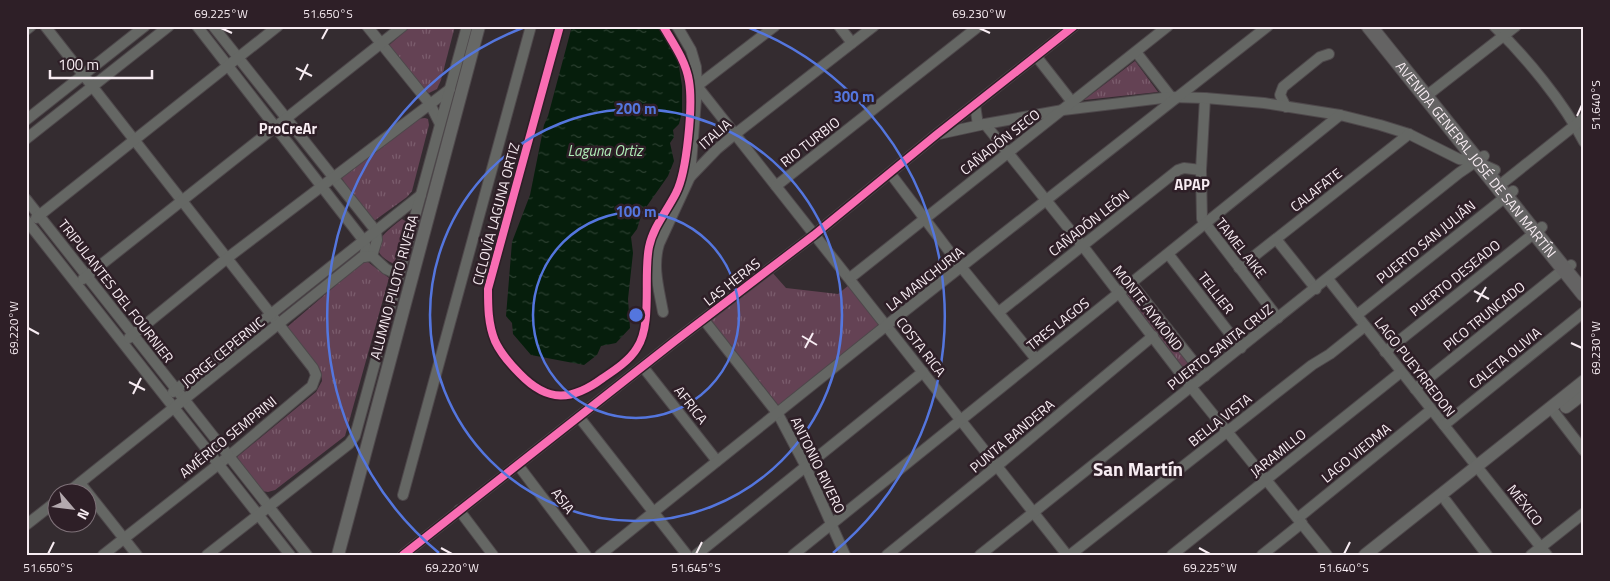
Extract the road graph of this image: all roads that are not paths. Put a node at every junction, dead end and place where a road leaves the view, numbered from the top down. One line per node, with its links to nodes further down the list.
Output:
1 (31, 26): 26 (street)
2 (45, 26): 35 (street)
3 (145, 26): 35 (street)
4 (169, 26): 37 (street)
5 (197, 26): 34 (street)
6 (213, 26): 33 (street)
7 (278, 26): 33 (street)
8 (367, 26): 29 (street)
9 (403, 26): 29 (street)
10 (467, 26): 39 (street)
11 (479, 26): 161 (main road, ALUMNO PILOTO RIVERA)
12 (486, 26): 161 (main road, ALUMNO PILOTO RIVERA)
13 (531, 26): 147 (street)
14 (677, 26): 36 (street)
15 (775, 26): 36 (street)
16 (838, 26): 28 (street)
17 (874, 26): 28 (street, ITALIA)
18 (979, 26): 71 (street, RIO TURBIO)
19 (1074, 26): 32 (street, LAS HERAS)
20 (1168, 26): 30 (street, CAÑADÓN SECO)
21 (1268, 26): 41 (street, LA MANCHURIA)
22 (1369, 26): 40 (highway, AVENIDA GENERAL JOSÉ DE SAN MARTÍN)
23 (1381, 26): 40 (highway, AVENIDA GENERAL JOSÉ DE SAN MARTÍN)
24 (1494, 26): 27 (street)
25 (1516, 26): 27 (street)
26 (26, 30)
27 (1504, 36): 40 (street); 55 (street)
28 (852, 43): 57 (street, ITALIA)
29 (381, 44): 45 (street); 50 (street)
30 (1136, 52): 41 (street); 43 (street, CAÑADÓN SECO)
31 (1329, 54): 38 (street)
32 (1036, 56): 43 (street); 46 (street, LAS HERAS)
33 (238, 58): 34 (street); 50 (street)
34 (228, 66): 56 (street); 61 (street)
35 (84, 75): 37 (street); 52 (street)
36 (697, 86): 57 (street, COSTA RICA); 68 (street)
37 (92, 87): 60 (street); 61 (street)
38 (1283, 87): 44 (street); 47 (street)
39 (450, 89): 45 (street); 53 (street)
40 (1429, 94): 64 (highway, AVENIDA GENERAL JOSÉ DE SAN MARTÍN)
41 (1175, 97): 42 (street); 48 (street); 74 (street, LA MANCHURIA)
42 (1205, 98): 44 (street); 65 (street, TAMEL AIKE)
43 (1072, 102): 48 (street, CAÑADÓN SECO)
44 (1264, 103): 47 (street)
45 (430, 104): 53 (street); 67 (street)
46 (975, 105): 54 (street); 59 (street, LAS HERAS)
47 (1286, 107): 49 (street)
48 (1063, 110): 54 (street); 63 (street, CAÑADÓN SECO)
49 (1340, 116): 58 (street); 79 (street, TRES LAGOS)
50 (286, 118): 56 (street); 67 (street)
51 (1584, 118): 55 (street, PUERTO SAN JULIÁN)
52 (26, 120)
53 (440, 124): 72 (street)
54 (981, 124): 59 (street); 63 (street, MONTE AYMOND)
55 (1575, 125): 62 (street); 69 (street, PUERTO SAN JULIÁN)
56 (275, 128): 70 (street); 75 (street)
57 (734, 134): 68 (street, ITALIA); 71 (street, COSTA RICA)
58 (1410, 134): 64 (street); 83 (street, CALAFATE)
59 (936, 135): 66 (street, LAS HERAS)
60 (26, 139)
61 (134, 140): 75 (street); 76 (street)
62 (1584, 142)
63 (1008, 153): 74 (street, MONTE AYMOND); 77 (street, CAÑADÓN SECO)
64 (1481, 159): 69 (highway, AVENIDA GENERAL JOSÉ DE SAN MARTÍN); 69 (highway, AVENIDA GENERAL JOSÉ DE SAN MARTÍN); 95 (street, PUERTO SANTA CRUZ)
65 (1201, 170): 79 (street, TAMEL AIKE); 85 (street, CAÑADÓN LEÓN)
66 (890, 173): 77 (street); 82 (street, LAS HERAS)
67 (334, 177): 70 (street); 81 (street)
68 (690, 177): 102 (street, ITALIA)
69 (1505, 185): 80 (highway, AVENIDA GENERAL JOSÉ DE SAN MARTÍN); 106 (street, PUERTO SAN JULIÁN)
70 (322, 186): 84 (street); 88 (street)
71 (776, 186): 82 (street, COSTA RICA)
72 (421, 195): 81 (street, JORGE CEPERNIC); 92 (street)
73 (26, 199): 76 (street, TRIPULANTES DEL FOURNIER)
74 (1046, 201): 85 (street, MONTE AYMOND); 90 (street, LA MANCHURIA)
75 (181, 202): 88 (street); 93 (street)
76 (39, 215): 78 (street); 93 (street, TRIPULANTES DEL FOURNIER)
77 (925, 219): 90 (street); 94 (street, CAÑADÓN SECO)
78 (28, 222): 97 (street, TRIPULANTES DEL FOURNIER)
79 (1205, 225): 86 (street, TRES LAGOS); 91 (street, TAMEL AIKE)
80 (1538, 230): 89 (highway, AVENIDA GENERAL JOSÉ DE SAN MARTÍN); 116 (street, PUERTO DESEADO)
81 (376, 231): 84 (street, JORGE CEPERNIC); 87 (street)
82 (814, 234): 94 (street, COSTA RICA); 108 (street, LAS HERAS)
83 (1276, 239): 91 (street, CALAFATE); 99 (street)
84 (364, 241): 87 (street); 105 (street, JORGE CEPERNIC)
85 (1082, 245): 100 (street, MONTE AYMOND); 103 (street, CAÑADÓN LEÓN)
86 (1168, 254): 98 (street, TRES LAGOS); 115 (street, TELLIER)
87 (368, 256): 92 (street); 109 (street, JORGE CEPERNIC)
88 (226, 259): 105 (street); 112 (street)
89 (1567, 267): 96 (highway, AVENIDA GENERAL JOSÉ DE SAN MARTÍN); 101 (highway, AVENIDA GENERAL JOSÉ DE SAN MARTÍN); 124 (street, PICO TRUNCADO)
90 (962, 268): 103 (street); 110 (street, LA MANCHURIA)
91 (1239, 268): 107 (street, TAMEL AIKE)
92 (399, 275): 149 (street)
93 (87, 276): 97 (street); 112 (street, TRIPULANTES DEL FOURNIER)
94 (850, 278): 110 (street, COSTA RICA)
95 (1328, 279): 99 (street, PUERTO SANTA CRUZ); 106 (street, LAGO PUEYRREDON)
96 (1584, 282)
97 (76, 283): 114 (street, TRIPULANTES DEL FOURNIER)
98 (1132, 284): 100 (street, TRES LAGOS); 121 (street)
99 (1316, 288): 107 (street, PUERTO SANTA CRUZ)
100 (1120, 294): 113 (street, MONTE AYMOND); 117 (street, TRES LAGOS)
101 (1584, 294)
102 (663, 312)
103 (999, 312): 117 (street)
104 (1584, 312): 135 (street, CALETA OLIVIA)
105 (270, 315): 109 (street); 125 (street, JORGE CEPERNIC)
106 (1357, 315): 111 (street, LAGO PUEYRREDON)
107 (1278, 318): 115 (street, PUERTO SANTA CRUZ)
108 (704, 320): 118 (street, LAS HERAS); 132 (street, ANTONIO RIVERO)
109 (278, 325): 128 (street, JORGE CEPERNIC); 138 (street, AMÉRICO SEMPRINI)
110 (887, 325): 119 (street, COSTA RICA); 132 (street, LA MANCHURIA)
111 (1365, 326): 116 (street, LAGO PUEYRREDON); 136 (street, BELLA VISTA)
112 (133, 334): 114 (street); 125 (street, TRIPULANTES DEL FOURNIER)
113 (1153, 336): 123 (street, MONTE AYMOND); 143 (street, PUNTA BANDERA)
114 (122, 344): 127 (street, TRIPULANTES DEL FOURNIER)
115 (1241, 348): 121 (street, PUERTO SANTA CRUZ)
116 (1385, 352): 120 (street, LAGO PUEYRREDON)
117 (1036, 359): 134 (street, TRES LAGOS)
118 (643, 367): 133 (street, LAS HERAS); 139 (street, AFRICA)
119 (923, 372): 134 (street, COSTA RICA); 142 (street)
120 (1401, 372): 124 (street, LAGO PUEYRREDON); 145 (street, JARAMILLO)
121 (1205, 376): 123 (street, PUERTO SANTA CRUZ)
122 (1584, 382): 131 (main road)
123 (1191, 387): 136 (street, MONTE AYMOND); 152 (street, PUERTO SANTA CRUZ)
124 (1415, 389): 130 (street, LAGO PUEYRREDON)
125 (177, 390): 127 (street, JORGE CEPERNIC); 128 (street, TRIPULANTES DEL FOURNIER)
126 (1584, 393): 131 (main road)
127 (166, 397): 129 (street, TRIPULANTES DEL FOURNIER)
128 (185, 400): 129 (street, JORGE CEPERNIC); 138 (street, TRIPULANTES DEL FOURNIER)
129 (174, 407): 140 (street, TRIPULANTES DEL FOURNIER); 146 (street, JORGE CEPERNIC)
130 (1431, 410): 135 (street, LAGO PUEYRREDON); 156 (street, LAGO VIEDMA)
131 (1553, 412): 137 (street); 144 (main road)
132 (778, 414): 139 (street, LA MANCHURIA); 142 (street, ANTONIO RIVERO)
133 (579, 417): 141 (street, LAS HERAS); 153 (street)
134 (961, 420): 143 (street, COSTA RICA); 157 (street, TRES LAGOS)
135 (1444, 425): 144 (street, LAGO PUEYRREDON)
136 (1228, 432): 145 (street, MONTE AYMOND); 177 (street, BELLA VISTA)
137 (1584, 451)
138 (229, 456): 140 (street, AMÉRICO SEMPRINI); 149 (street, TRIPULANTES DEL FOURNIER)
139 (717, 461): 153 (street, LA MANCHURIA)
140 (219, 464): 155 (street, TRIPULANTES DEL FOURNIER); 159 (street, AMÉRICO SEMPRINI)
141 (518, 464): 151 (street, LAS HERAS); 169 (street, ASIA)
142 (805, 466): 157 (street, ANTONIO RIVERO); 172 (street)
143 (997, 466): 152 (street, COSTA RICA); 175 (street, PUNTA BANDERA)
144 (1479, 470): 148 (main road); 160 (street, MÉXICO); 181 (main road)
145 (1267, 480): 156 (street, MONTE AYMOND); 178 (street, JARAMILLO)
146 (80, 483): 159 (street)
147 (403, 495)
148 (1446, 501): 182 (main road); 183 (street)
149 (269, 507): 155 (street); 166 (street, TRIPULANTES DEL FOURNIER)
150 (48, 508): 158 (street)
151 (459, 510): 167 (street, LAS HERAS); 168 (street)
152 (1033, 512): 176 (street, PUERTO SANTA CRUZ); 177 (street, COSTA RICA)
153 (652, 513): 170 (street, LA MANCHURIA); 171 (street)
154 (1584, 513): 160 (street)
155 (259, 515): 164 (street); 165 (street, TRIPULANTES DEL FOURNIER)
156 (1300, 520): 179 (street, LAGO VIEDMA); 180 (street, MONTE AYMOND)
157 (831, 524): 173 (street, TRES LAGOS); 174 (street, ANTONIO RIVERO)
158 (26, 525)
159 (124, 538): 162 (street, AMÉRICO SEMPRINI); 163 (street)
160 (1544, 551): 184 (street)
161 (339, 553)
162 (103, 555)
163 (137, 555)
164 (208, 555)
165 (290, 555)
166 (307, 555)
167 (403, 555)
168 (493, 555)
169 (586, 555)
170 (600, 555)
171 (687, 555)
172 (696, 555)
173 (793, 555)
174 (845, 555)
175 (887, 555)
176 (980, 555)
177 (1069, 555)
178 (1172, 555)
179 (1262, 555)
180 (1327, 555)
181 (1365, 555)
182 (1378, 555)
183 (1487, 555)
184 (1531, 555)

